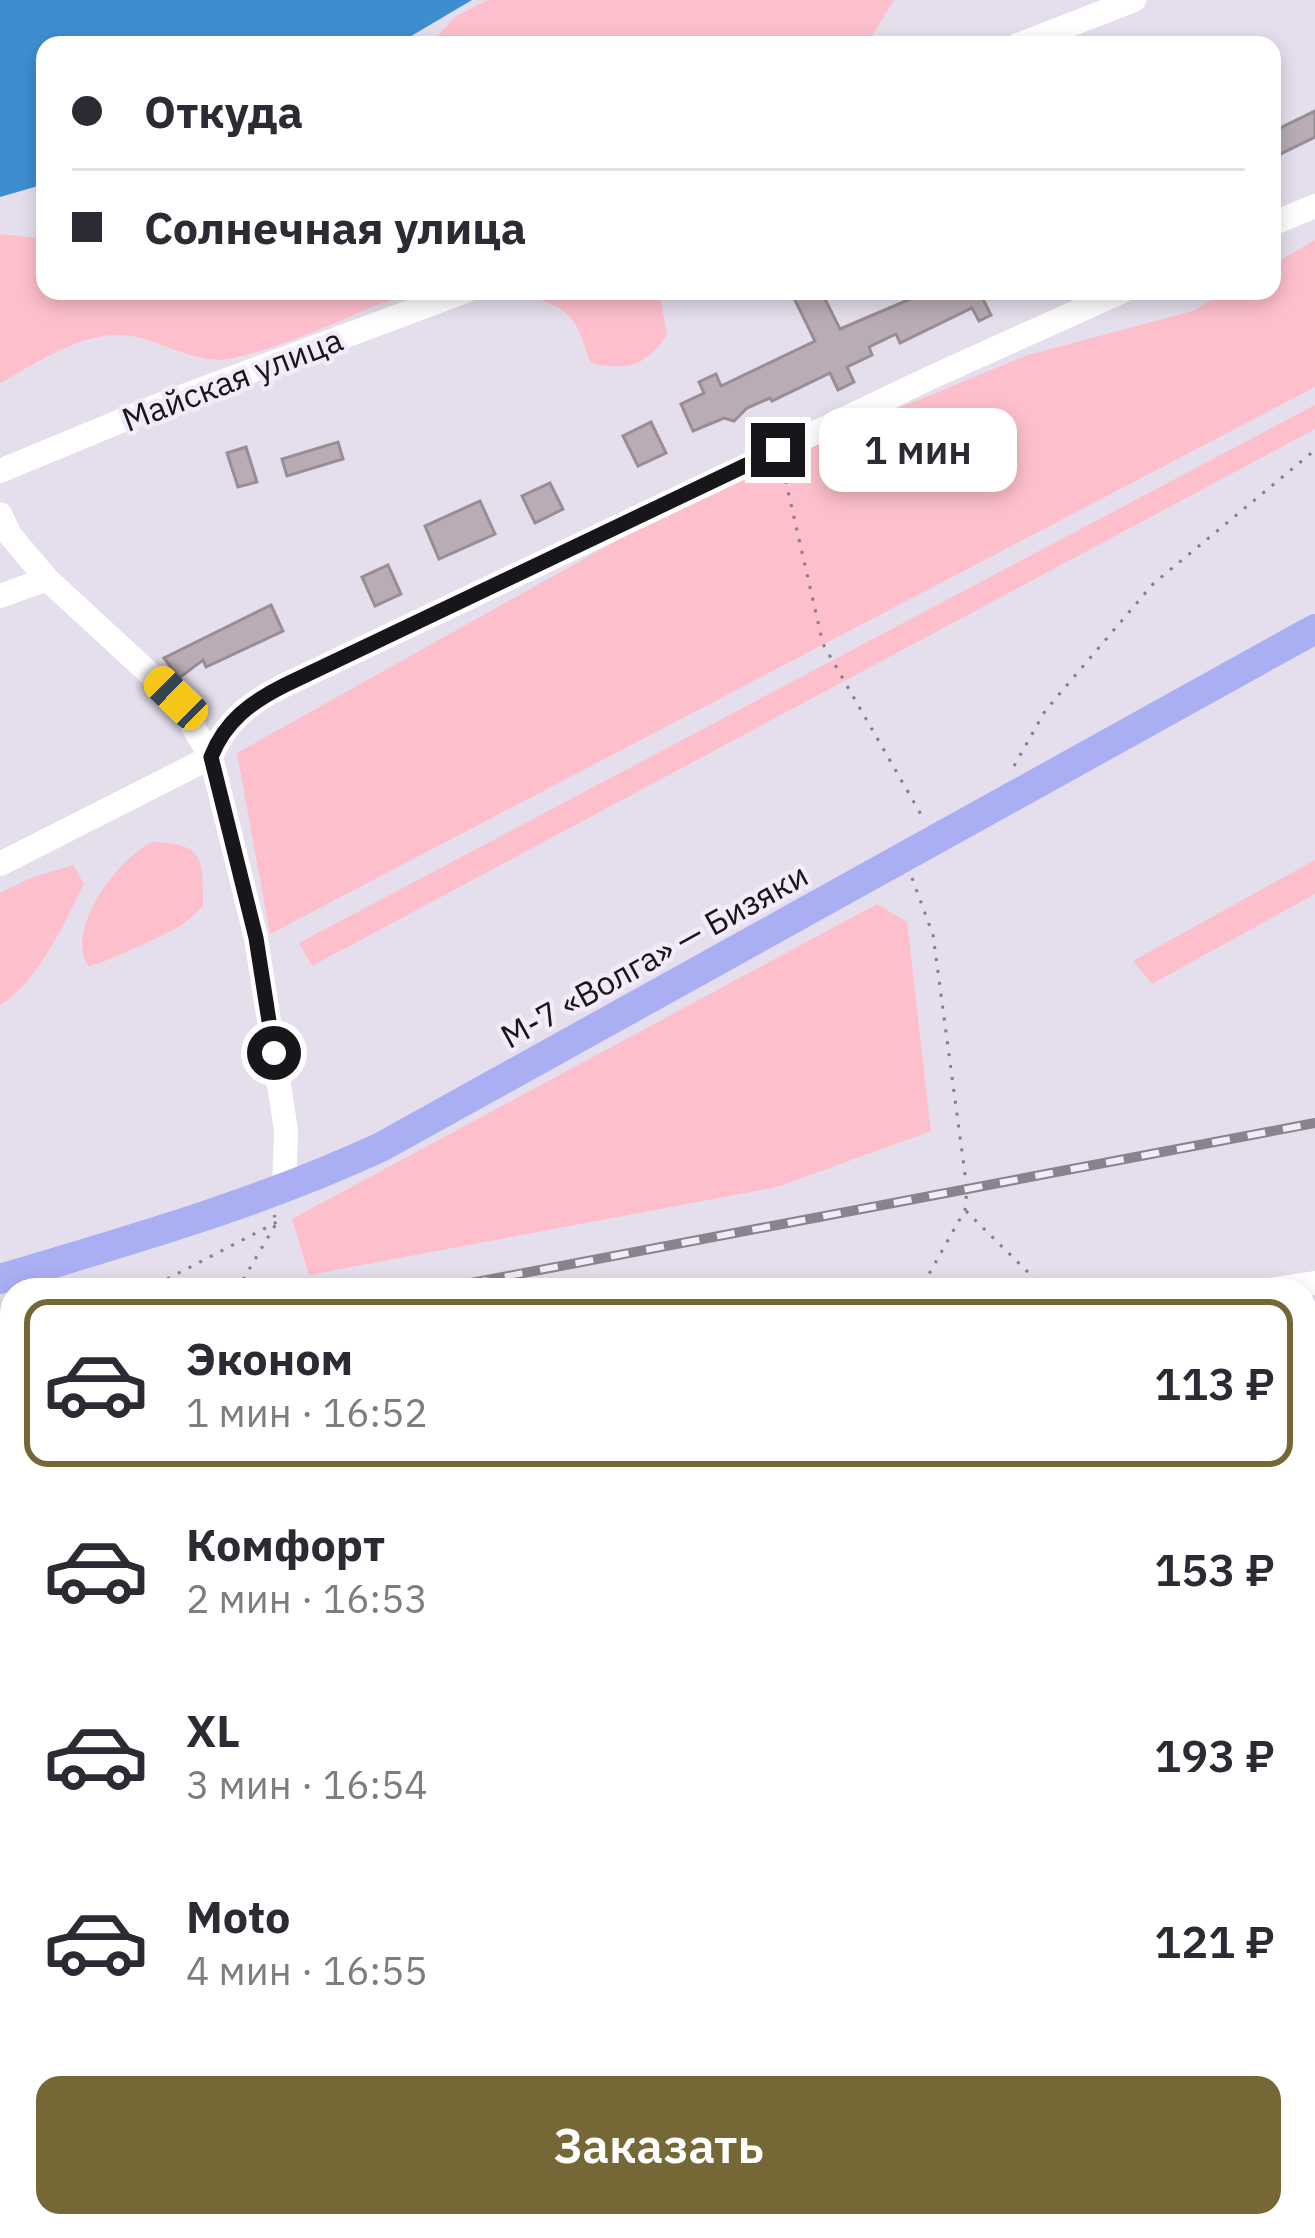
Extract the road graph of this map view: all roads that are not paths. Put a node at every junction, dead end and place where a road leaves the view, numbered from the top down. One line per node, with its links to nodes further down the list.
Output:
1 (1134, 0): 2 (street)
2 (1041, 36)
3 (1315, 206): 4 (street)
4 (1281, 220)
5 (442, 300): 7 (street, Майская улица)
6 (1103, 300): 12 (street)
7 (0, 471)
8 (0, 514): 9 (street)
9 (47, 579): 10 (street); 12 (street)
10 (0, 596)
11 (1315, 629): 14 (main road, М-7 «Волга» — Бизяки)
12 (211, 757): 13 (street); 14 (street)
13 (0, 864)
14 (276, 1203): 15 (main road, М-7 «Волга» — Бизяки)
15 (7, 1278)

